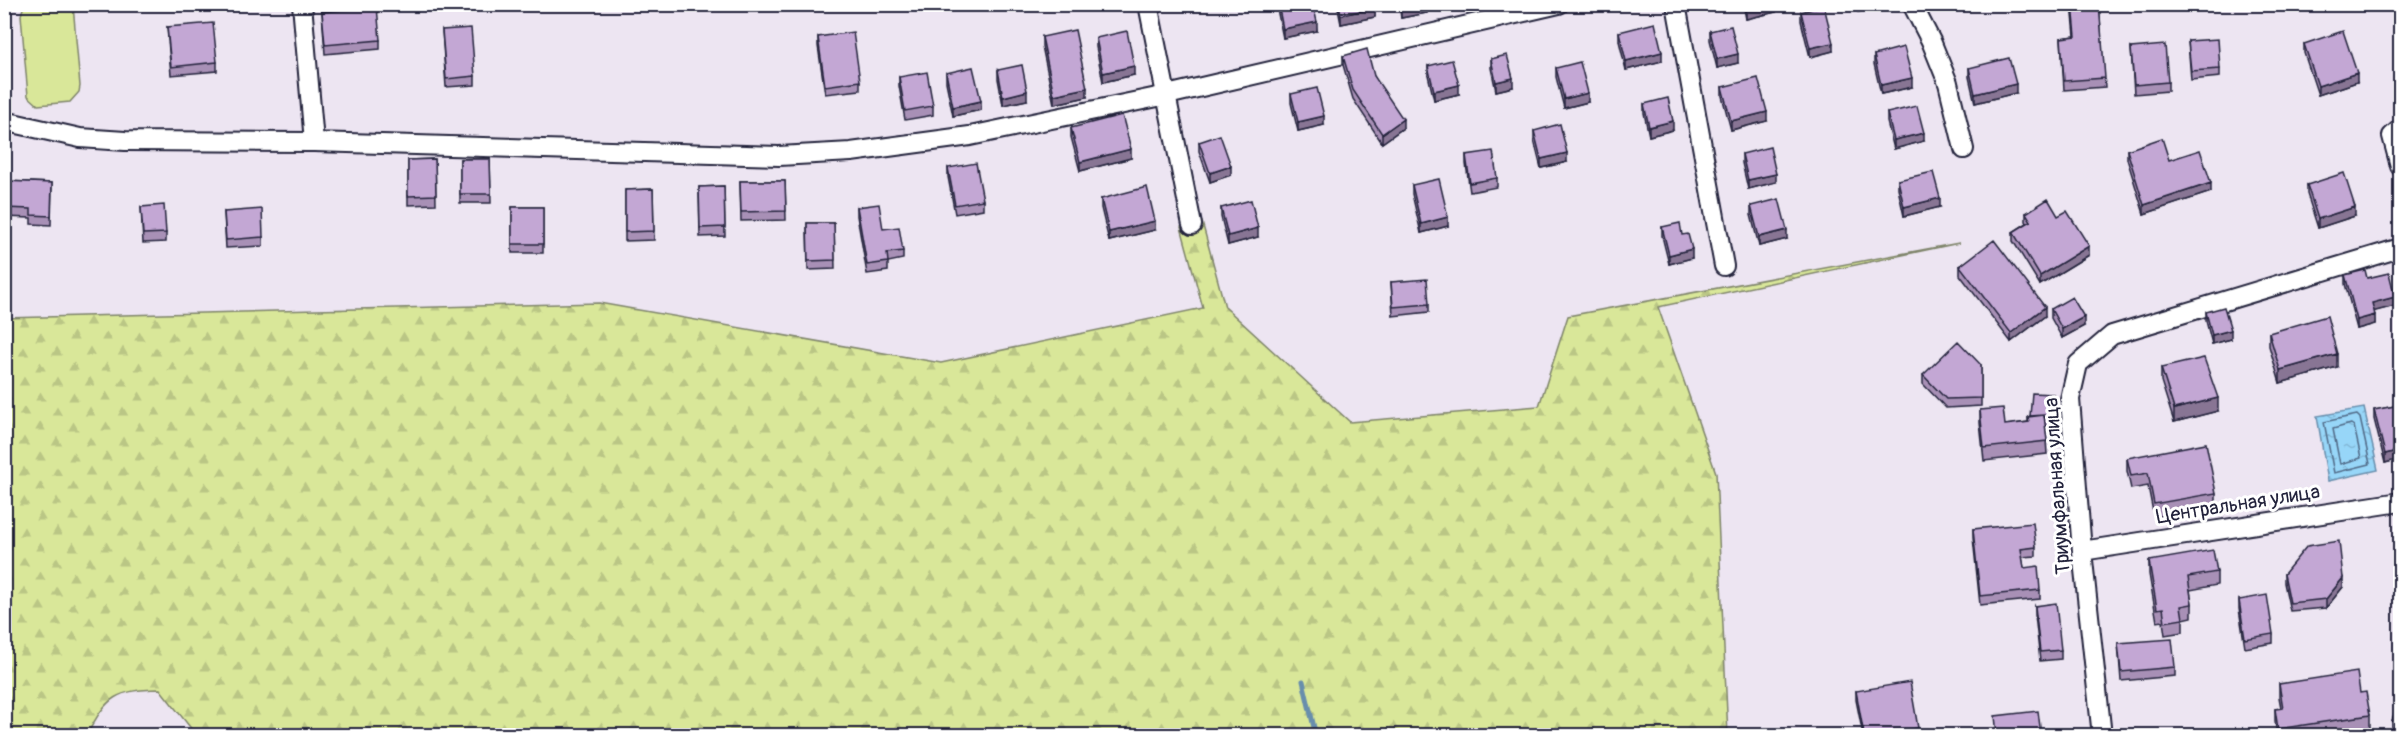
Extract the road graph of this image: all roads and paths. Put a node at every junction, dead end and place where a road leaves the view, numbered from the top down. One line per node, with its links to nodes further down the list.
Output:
1 (302, 4): 9 (street)
2 (1148, 4): 6 (street)
3 (1558, 4): 6 (street)
4 (1676, 4): 14 (street)
5 (1912, 4): 10 (street)
6 (1167, 95): 9 (street); 12 (street)
7 (4, 121): 9 (street)
8 (2400, 129): 11 (street)
9 (314, 142)
10 (1964, 149)
11 (2400, 166)
12 (1192, 225)
13 (2400, 248): 16 (street, Триумфальная улица)
14 (1724, 266)
15 (2400, 502): 16 (street, Центральная улица)
16 (2082, 551): 17 (street, Триумфальная улица)
17 (2102, 735)

